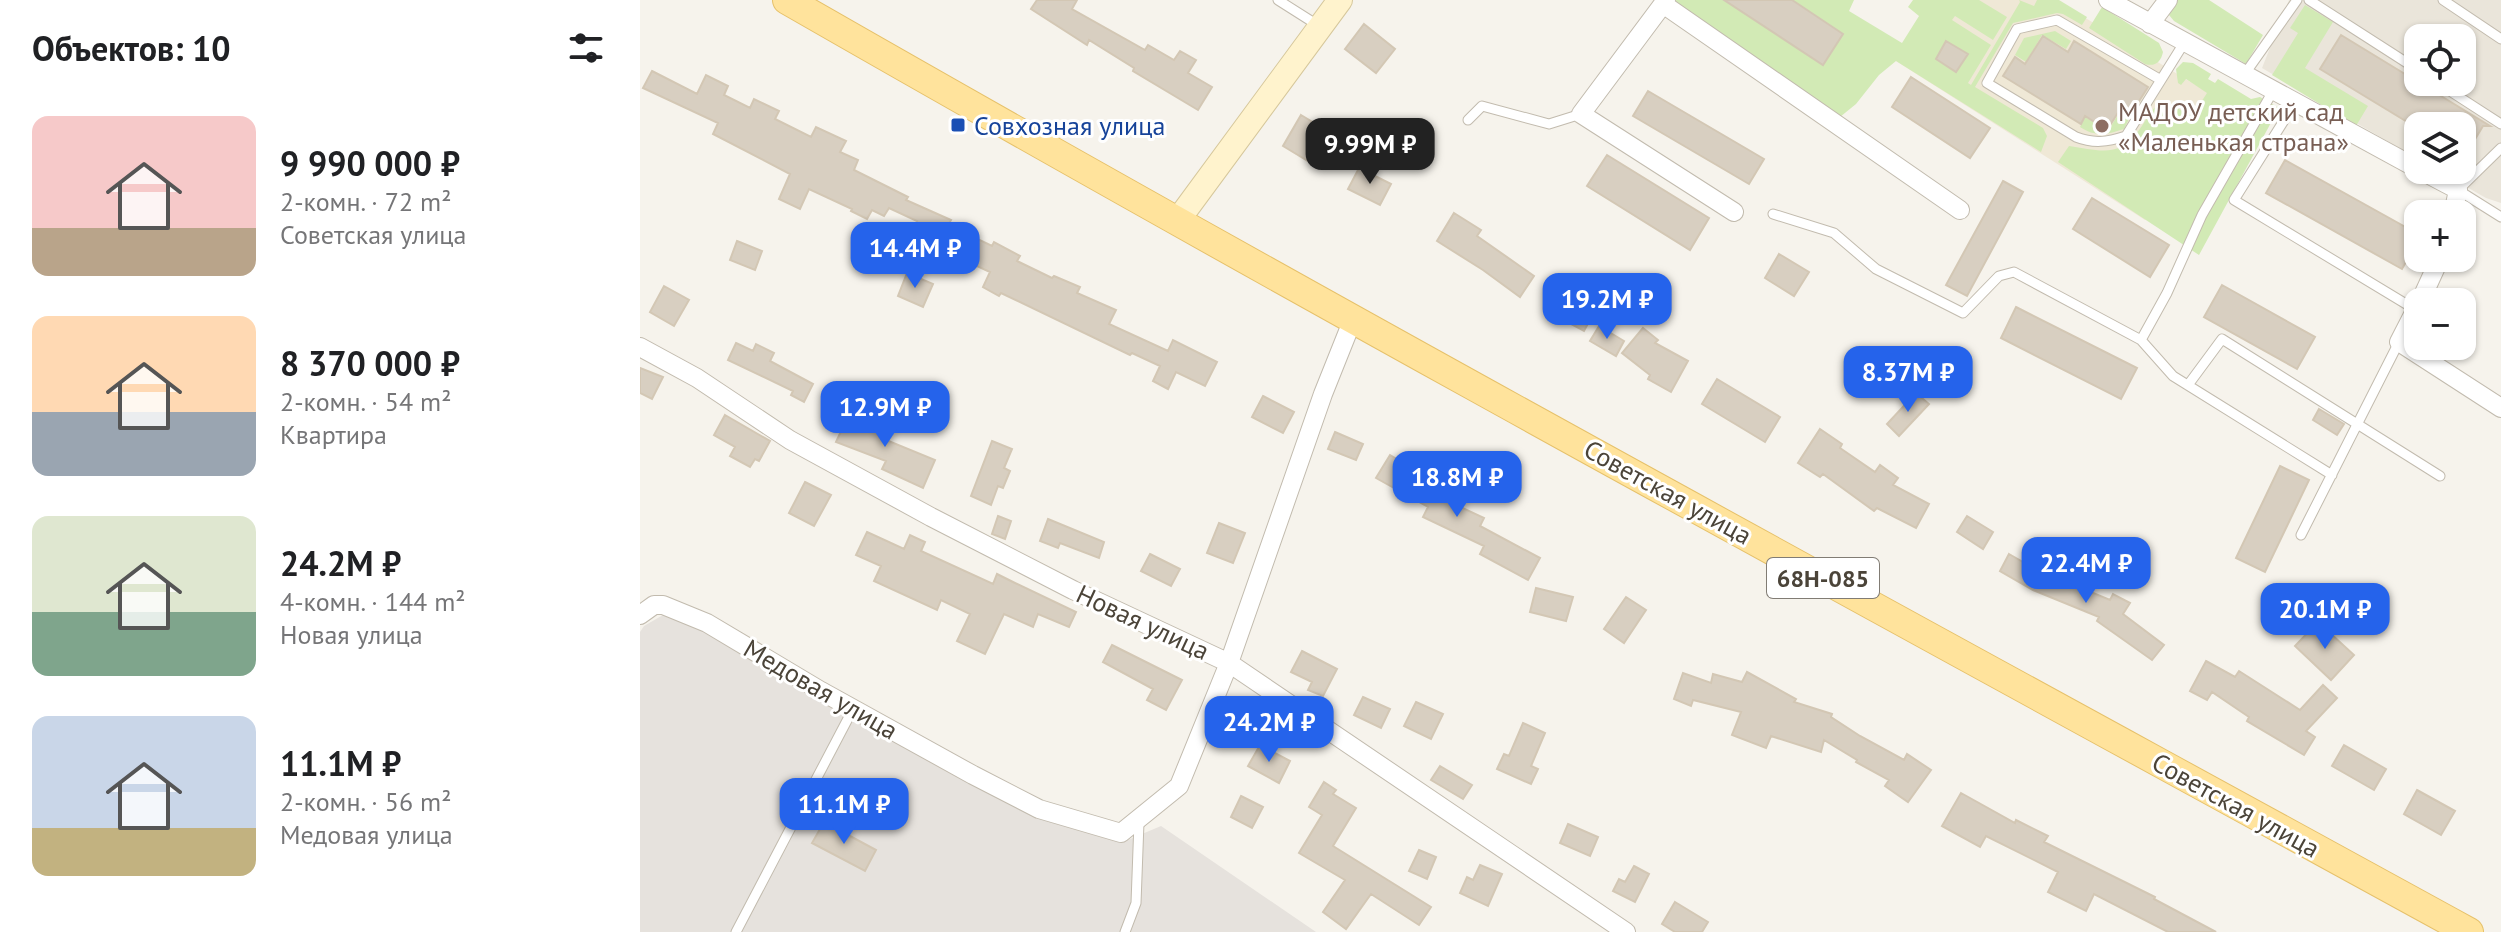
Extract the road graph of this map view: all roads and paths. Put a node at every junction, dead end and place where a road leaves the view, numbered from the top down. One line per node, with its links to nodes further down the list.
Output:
1 (787, 0): 32 (main road, Советская улица)
2 (1278, 0): 11 (lane)
3 (1340, 0): 11 (street)
4 (2108, 0): 10 (street)
5 (2168, 0): 10 (street)
6 (2297, 0): 15 (lane)
7 (2309, 0): 14 (lane)
8 (2443, 0): 12 (lane)
9 (1664, 2): 20 (street); 28 (street)
10 (2150, 24): 13 (street)
11 (1321, 27): 32 (street)
12 (2501, 39)
13 (2184, 43): 15 (street); 16 (lane)
14 (2404, 61)
15 (2244, 75): 17 (street)
16 (2161, 80): 16 (lane)
17 (2273, 91): 19 (street); 36 (lane)
18 (2458, 96): 22 (lane)
19 (2295, 103): 24 (street); 33 (lane)
20 (1581, 114): 21 (lane); 29 (street)
21 (1468, 120)
22 (2501, 124)
23 (2501, 148): 26 (lane)
24 (2404, 161)
25 (2447, 184): 26 (street)
26 (2458, 190): 27 (street); 31 (lane)
27 (2456, 200)
28 (1960, 210)
29 (1734, 212)
30 (1773, 214): 36 (lane)
31 (2501, 217)
32 (1178, 220): 34 (main road, Советская улица / 68Н-085)
33 (2404, 298)
34 (1353, 319): 46 (street, Медовая улица); 52 (main road, Советская улица / 68Н-085)
35 (2404, 333): 37 (street)
36 (2141, 340): 39 (lane)
37 (2399, 342): 40 (street); 41 (lane)
38 (640, 347): 46 (street, Новая улица)
39 (2188, 385): 41 (lane); 42 (lane)
40 (2501, 408)
41 (2357, 425): 42 (lane); 43 (lane)
42 (2332, 475): 44 (lane)
43 (2440, 476)
44 (2301, 535)
45 (640, 615): 47 (street, Медовая улица)
46 (1229, 663): 48 (street, Медовая улица); 51 (street, Новая улица)
47 (853, 709): 48 (street, Медовая улица); 49 (lane)
48 (1139, 819): 50 (lane)
49 (736, 932)
50 (1125, 932)
51 (1626, 932)
52 (2469, 932)

